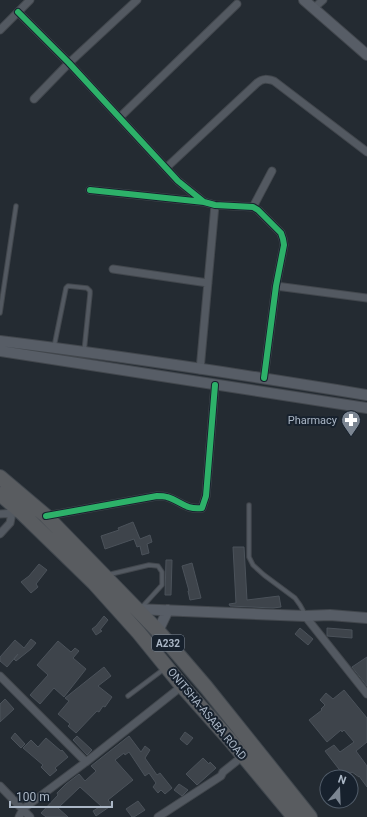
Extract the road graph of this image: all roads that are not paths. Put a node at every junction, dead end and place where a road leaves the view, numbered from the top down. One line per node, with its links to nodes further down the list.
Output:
1 (30, 0): 7 (street)
2 (137, 0): 10 (street)
3 (304, 0): 6 (main road)
4 (323, 0): 6 (street)
5 (237, 4): 12 (street)
6 (314, 8): 9 (main road)
7 (18, 12): 8 (street); 10 (street)
8 (1, 28)
9 (367, 55)
10 (69, 63): 11 (street); 12 (street)
11 (34, 98)
12 (120, 117): 14 (street)
13 (367, 152): 14 (street)
14 (167, 167): 17 (street)
15 (272, 171): 20 (street)
16 (90, 190): 17 (street)
17 (204, 202): 18 (street)
18 (215, 205): 20 (street); 22 (street)
19 (16, 206): 25 (lane)
20 (253, 207): 23 (street)
21 (113, 269): 22 (street)
22 (208, 282): 30 (street)
23 (276, 286): 24 (street); 31 (street)
24 (367, 298)
25 (0, 313)
26 (0, 342): 27 (main road)
27 (54, 348): 29 (main road); 29 (lane)
28 (0, 351): 32 (main road)
29 (84, 352): 30 (main road)
30 (200, 370): 31 (main road)
31 (264, 378): 33 (main road)
32 (214, 384): 34 (main road); 40 (street)
33 (367, 395)
34 (367, 408)
35 (0, 472): 36 (highway)
36 (3, 490): 38 (highway, ONITSHA-ASABA ROAD / A232); 40 (highway, A232)
37 (248, 505): 45 (lane)
38 (17, 513): 39 (street); 41 (street); 48 (highway, ONITSHA-ASABA ROAD / A232)
39 (0, 514)
40 (46, 516): 42 (highway, A232)
41 (0, 534)
42 (104, 575): 43 (highway, A232); 43 (lane)
43 (138, 609): 44 (main road); 47 (highway, A232)
44 (168, 610): 45 (main road); 47 (main road)
45 (305, 616): 46 (main road); 51 (street)
46 (367, 618)
47 (158, 631): 53 (highway, A232)
48 (167, 667): 50 (highway, ONITSHA-ASABA ROAD / A232); 52 (lane)
49 (0, 676): 56 (street)
50 (182, 686): 54 (highway, ONITSHA-ASABA ROAD / A232); 56 (street)
51 (367, 694)
52 (128, 696)
53 (240, 729): 54 (highway); 63 (highway, A232)
54 (230, 740): 55 (highway, ONITSHA-ASABA ROAD / A232)
55 (243, 756): 61 (street); 62 (highway, ONITSHA-ASABA ROAD / A232)
56 (86, 762): 58 (street)
57 (0, 786): 58 (street)
58 (23, 809): 59 (street); 60 (street)
59 (19, 817)
60 (30, 817)
61 (158, 817)
62 (294, 817)
63 (310, 817)

